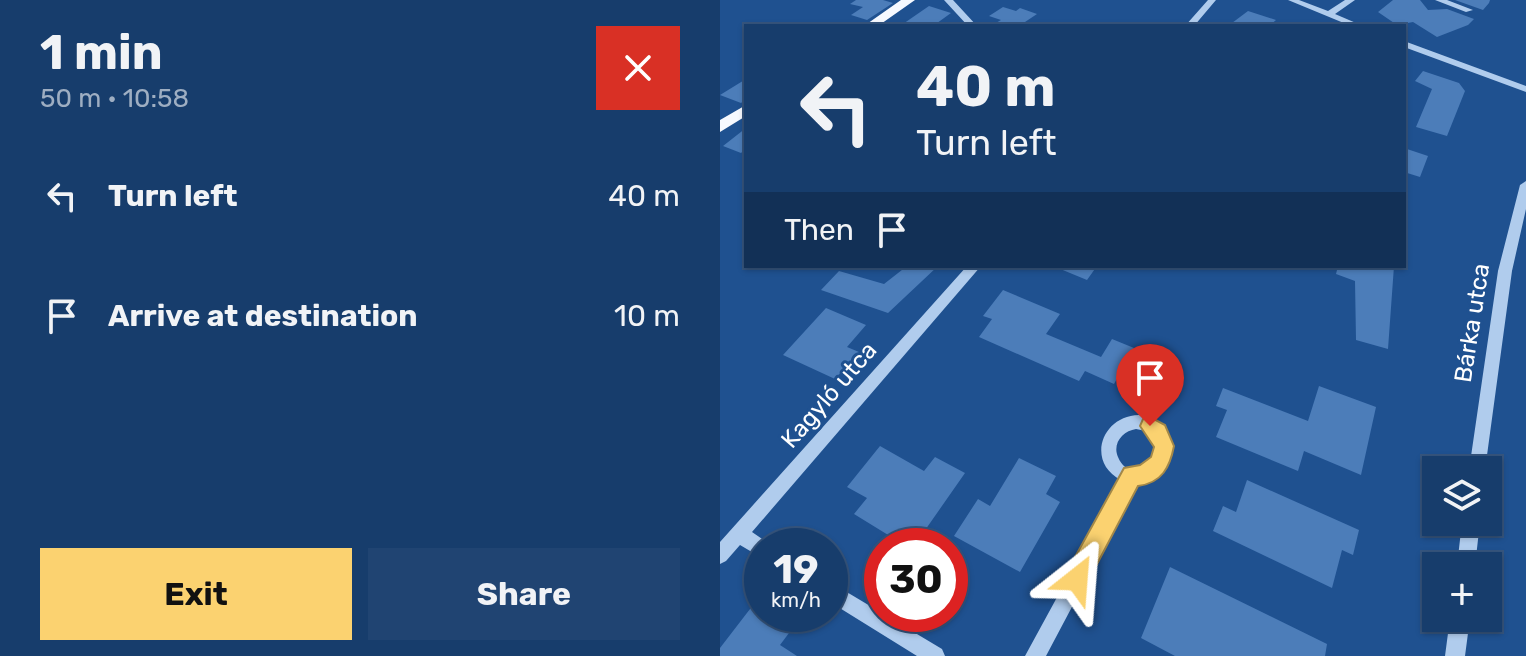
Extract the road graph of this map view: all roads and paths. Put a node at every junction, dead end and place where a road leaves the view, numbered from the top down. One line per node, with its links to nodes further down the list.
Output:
1 (909, 0): 9 (main road)
2 (948, 0): 10 (street)
3 (1212, 0): 11 (street)
4 (1292, 0): 8 (street)
5 (1351, 0): 8 (street)
6 (1439, 0): 7 (street)
7 (1469, 10)
8 (1329, 14): 12 (street)
9 (873, 24)
10 (971, 24)
11 (1191, 24)
12 (1354, 24)
13 (1406, 45): 14 (street)
14 (1526, 89)
15 (744, 110): 16 (main road)
16 (720, 127)
17 (1526, 185): 19 (street, Bárka utca)
18 (973, 268): 21 (street, Kagyló utca)
19 (1479, 456)
20 (1132, 476): 27 (street)
21 (739, 534): 22 (street); 23 (street, Kagyló utca)
22 (744, 537)
23 (720, 555)
24 (848, 602): 26 (street)
25 (1458, 632): 28 (street)
26 (935, 656)
27 (1035, 656)
28 (1455, 656)

